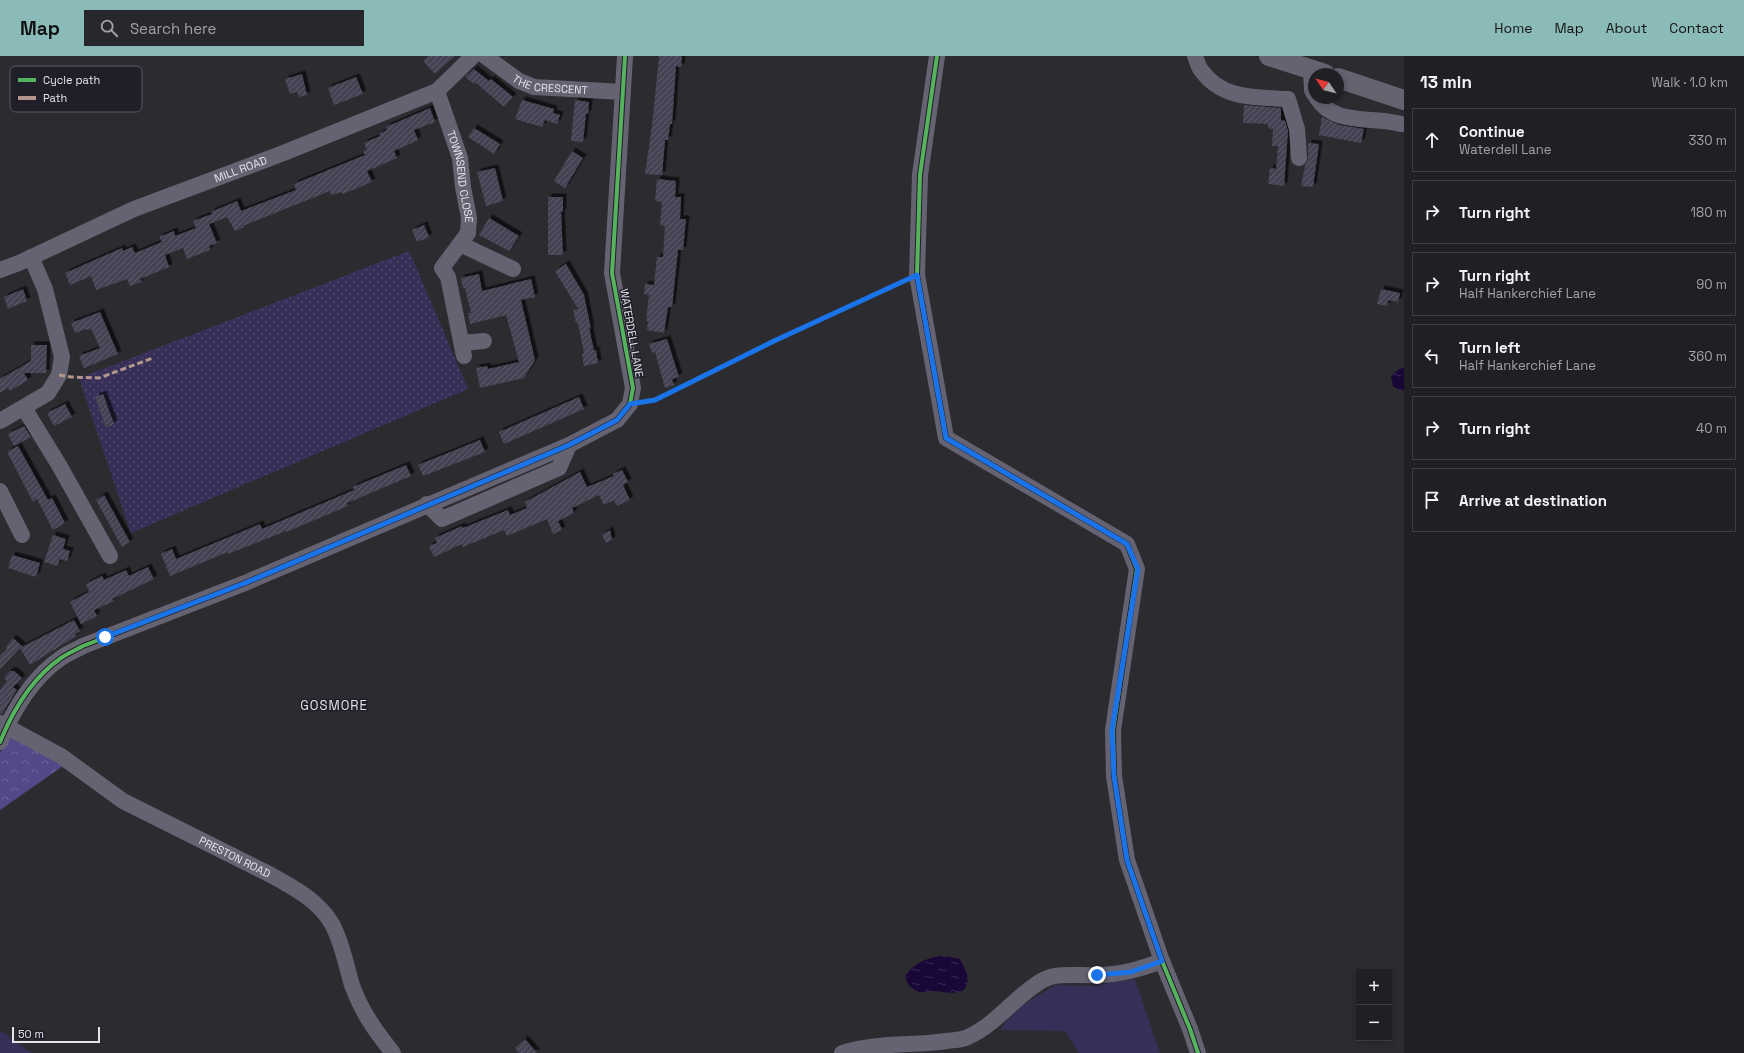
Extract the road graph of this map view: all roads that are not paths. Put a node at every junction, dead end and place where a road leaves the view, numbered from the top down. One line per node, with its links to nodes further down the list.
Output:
1 (472, 56): 9 (street, MILL ROAD)
2 (485, 56): 10 (street, THE CRESCENT)
3 (625, 56): 10 (street, WATERDELL LANE)
4 (937, 56): 27 (street)
5 (1195, 56): 14 (street)
6 (1269, 56): 7 (main road)
7 (1308, 69)
8 (1344, 80): 11 (main road)
9 (437, 91): 15 (street, TOWNSEND CLOSE); 16 (street, MILL ROAD)
10 (623, 92): 25 (street, WATERDELL LANE)
11 (1404, 100)
12 (1322, 104): 13 (street)
13 (1401, 124)
14 (1299, 158)
15 (460, 244): 17 (street); 19 (street, TOWNSEND CLOSE)
16 (31, 257): 18 (street, MILL ROAD); 20 (street)
17 (513, 269)
18 (0, 270)
19 (484, 341)
20 (24, 408): 21 (street); 24 (street)
21 (0, 421)
22 (0, 491): 23 (street)
23 (22, 536)
24 (110, 556)
25 (3, 725): 26 (street); 28 (street, PRESTON ROAD)
26 (0, 742)
27 (1162, 961): 29 (street); 30 (street)
28 (393, 1053)
29 (842, 1053)
30 (1198, 1053)

